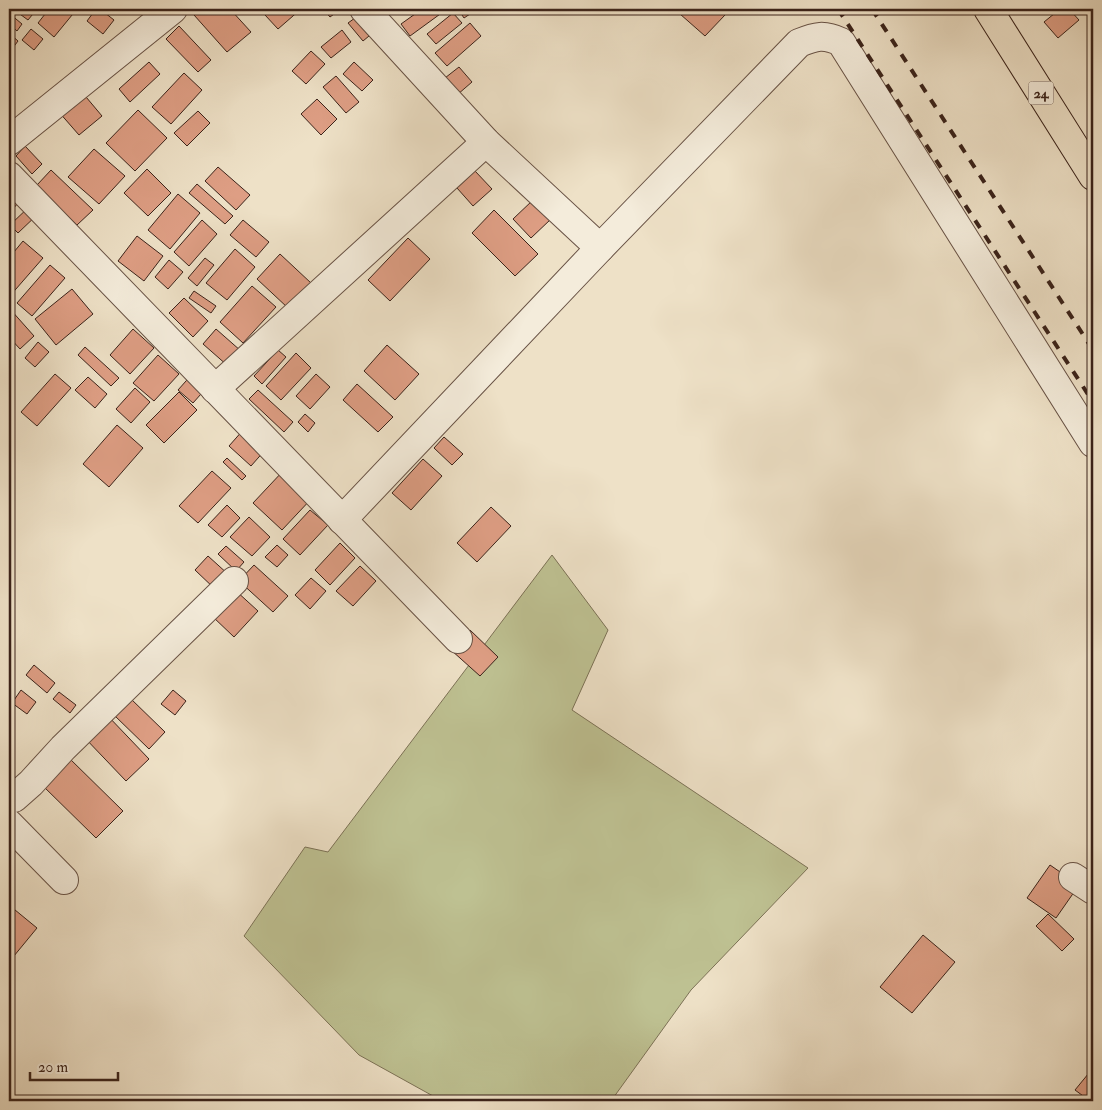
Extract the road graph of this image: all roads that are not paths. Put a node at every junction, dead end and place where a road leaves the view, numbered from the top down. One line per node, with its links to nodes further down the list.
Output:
1 (173, 9): 4 (street)
2 (364, 9): 5 (street)
3 (988, 9): 7 (highway, 24)
4 (9, 141)
5 (486, 142): 8 (street); 9 (street)
6 (9, 176): 9 (street)
7 (1093, 176)
8 (600, 248): 10 (street); 11 (street)
9 (215, 389): 11 (street)
10 (1093, 443)
11 (342, 520): 13 (street)
12 (234, 581): 14 (street)
13 (458, 639)
14 (9, 799)
15 (9, 824): 16 (street)
16 (64, 880)

